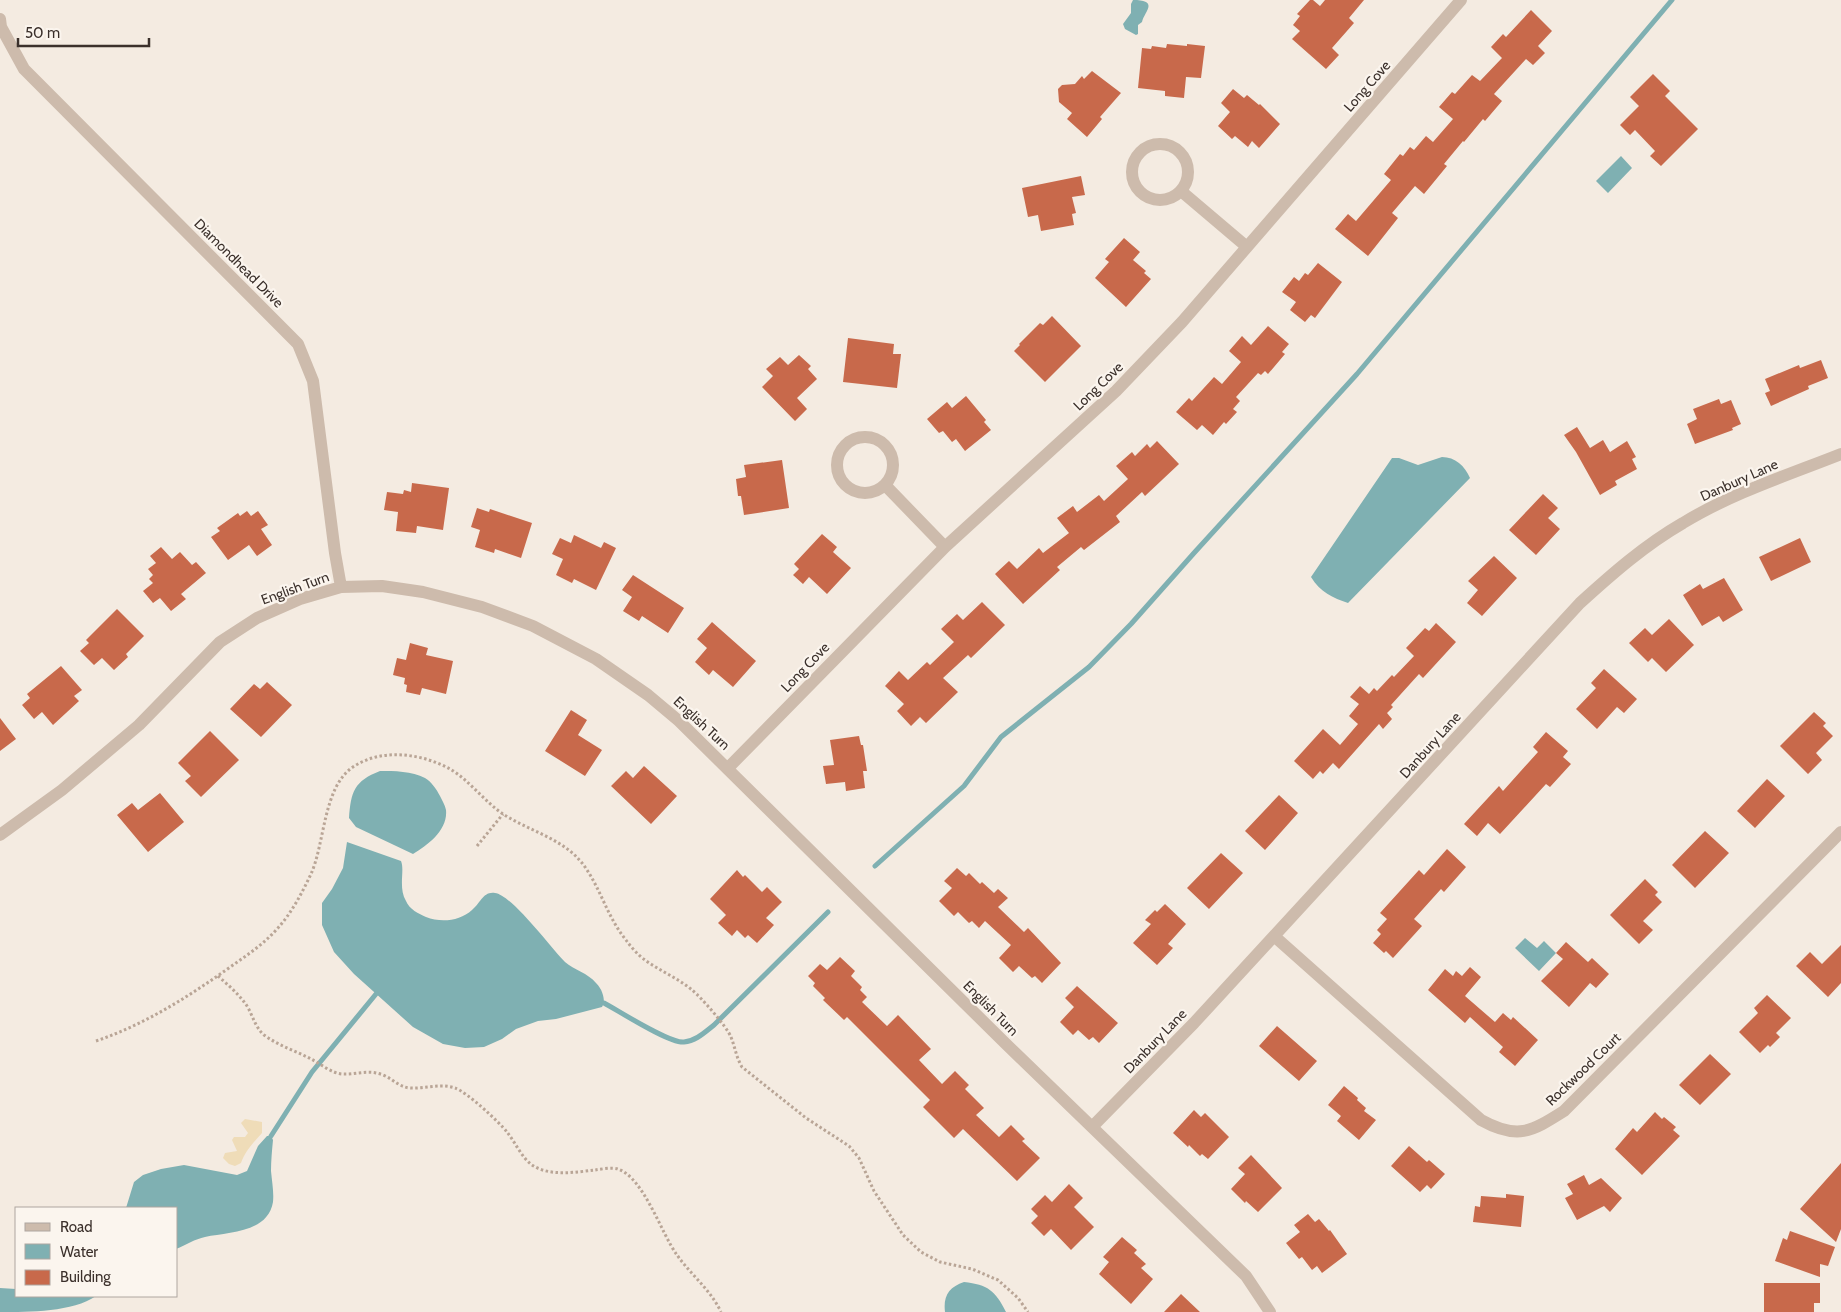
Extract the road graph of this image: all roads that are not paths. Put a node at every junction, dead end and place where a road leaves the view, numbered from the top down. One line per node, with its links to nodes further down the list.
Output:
1 (1461, 0): 4 (street, Long Cove)
2 (0, 18): 8 (street, Diamondhead Drive)
3 (1181, 191): 3 (street); 4 (street)
4 (1247, 248): 7 (street, Long Cove)
5 (1841, 454): 12 (street, Danbury Lane)
6 (885, 485): 6 (street); 7 (street)
7 (946, 548): 9 (street, Long Cove)
8 (341, 587): 9 (street, English Turn); 11 (street, English Turn)
9 (728, 768): 13 (street, English Turn)
10 (1841, 832): 12 (street, Rockwood Court)
11 (0, 835)
12 (1274, 936): 13 (street, Danbury Lane)
13 (1092, 1127): 14 (street, English Turn)
14 (1270, 1312)

